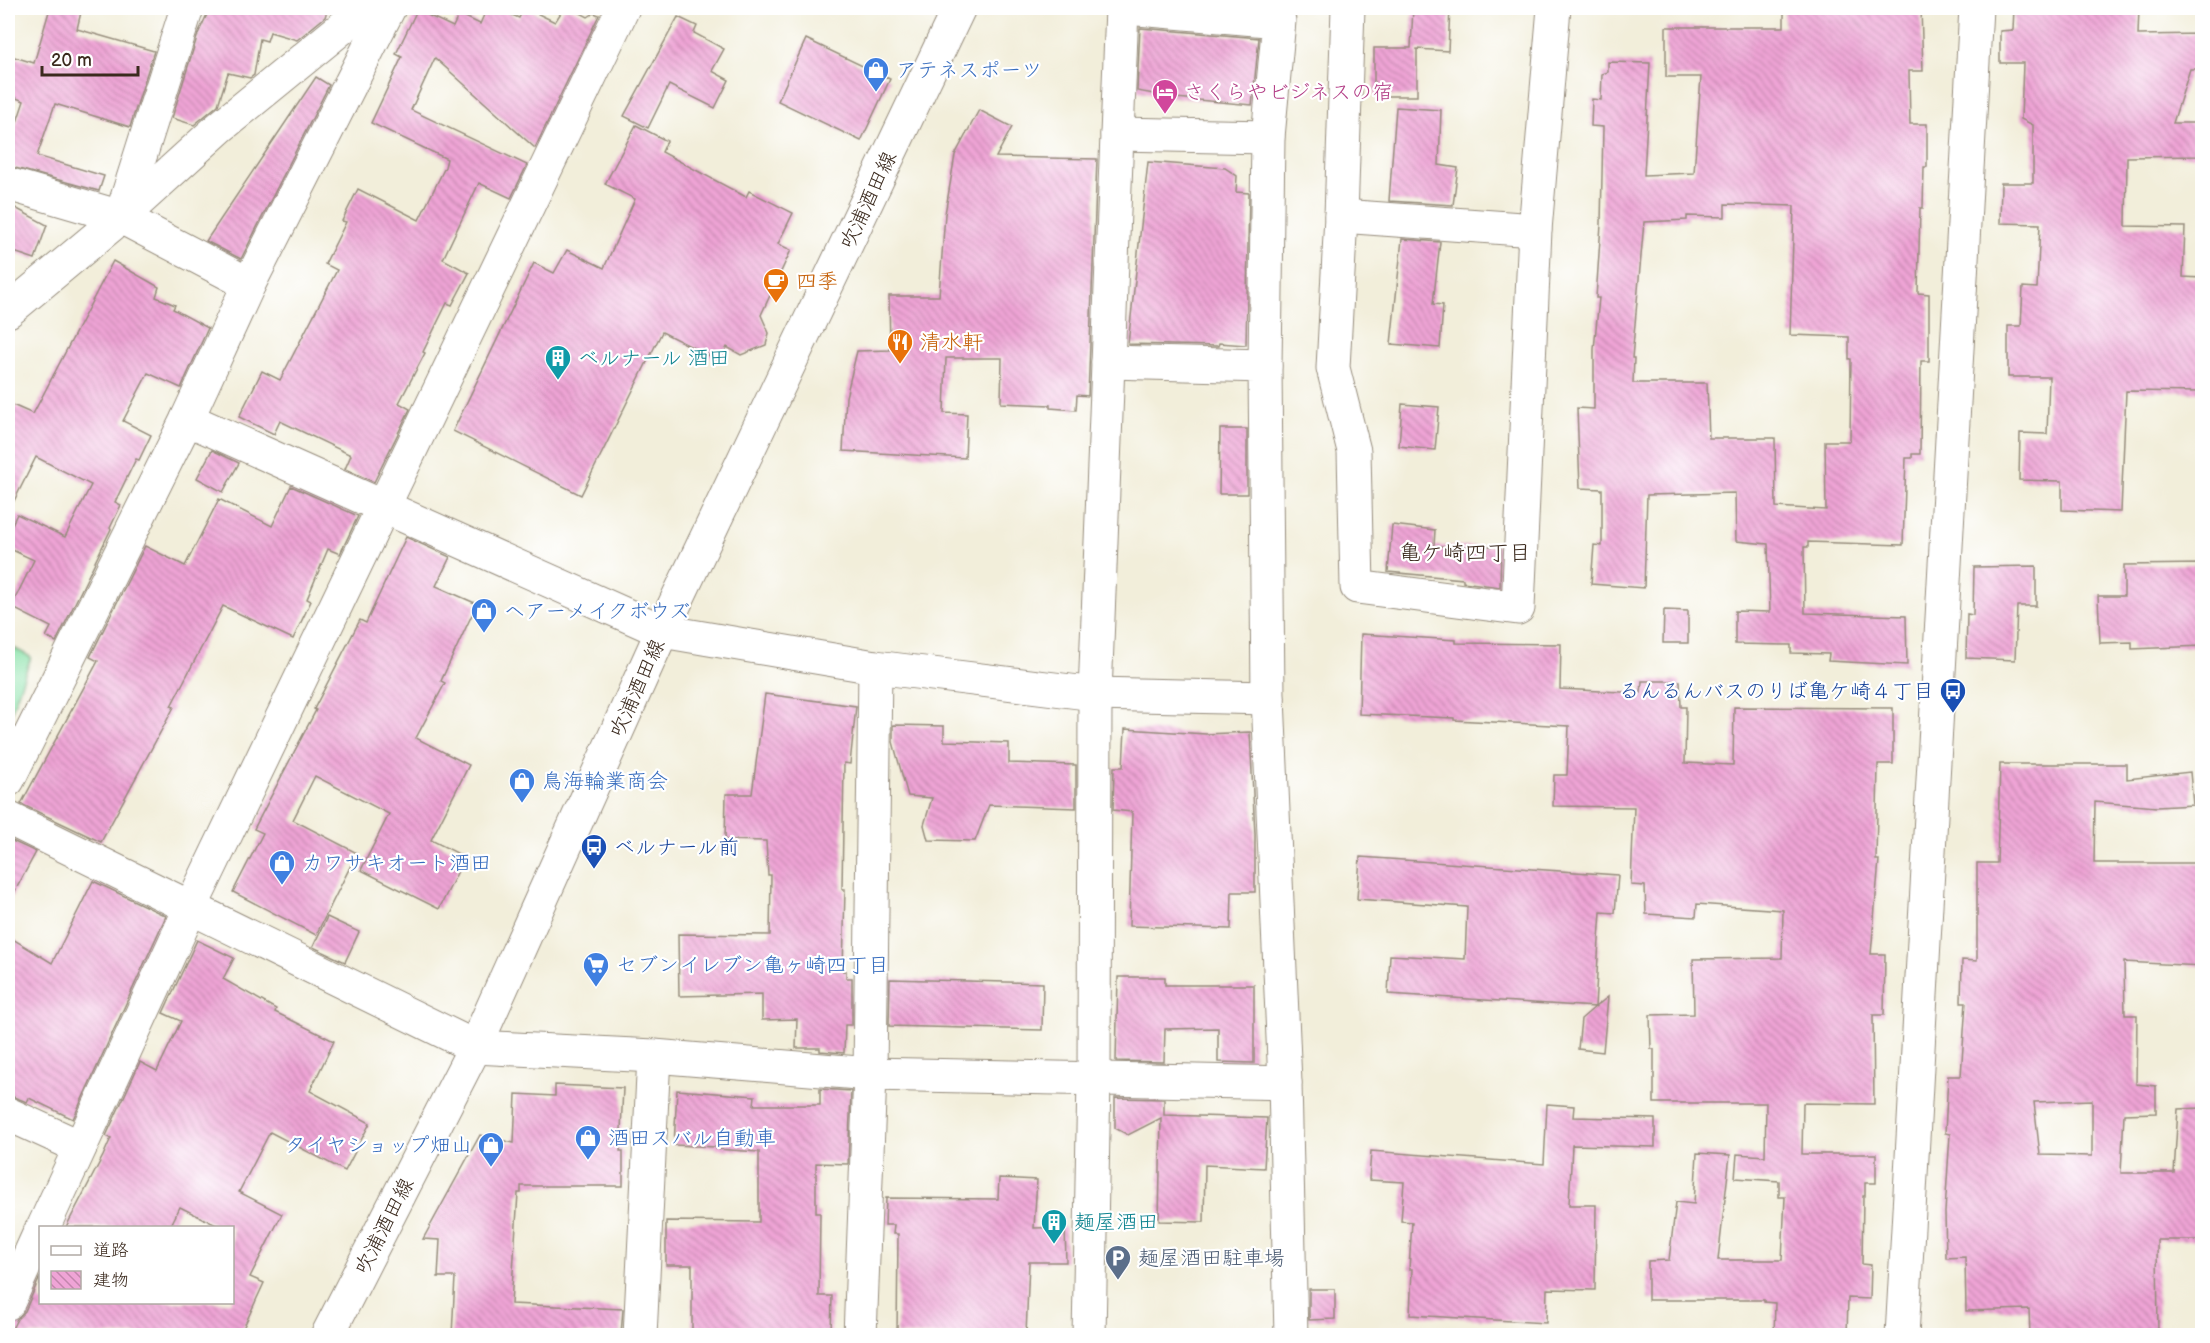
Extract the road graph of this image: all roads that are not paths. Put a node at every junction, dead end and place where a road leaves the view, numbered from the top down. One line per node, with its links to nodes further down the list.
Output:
1 (187, 8): 14 (street)
2 (366, 8): 14 (street)
3 (389, 8): 16 (street)
4 (623, 8): 21 (street)
5 (959, 8): 22 (street, 吹浦酒田線)
6 (1124, 8): 10 (street); 11 (street)
7 (1348, 8): 13 (street)
8 (1554, 8): 15 (street)
9 (1976, 8): 44 (street)
10 (1117, 134): 11 (street); 18 (street)
11 (1268, 137): 19 (street)
12 (8, 184): 14 (street)
13 (1341, 216): 15 (street); 15 (street)
14 (121, 217): 16 (street); 17 (street)
15 (1535, 230)
16 (249, 284): 20 (street)
17 (8, 311)
18 (1108, 362): 19 (street); 24 (street)
19 (1265, 366): 25 (street)
20 (187, 419): 21 (street); 26 (street)
21 (384, 506): 22 (street); 28 (street)
22 (663, 631): 23 (street); 29 (street, 吹浦酒田線)
23 (875, 667): 24 (street); 31 (street)
24 (1095, 694): 25 (street); 32 (street)
25 (1268, 698): 33 (street)
26 (8, 780)
27 (8, 818): 28 (street)
28 (191, 907): 29 (street); 35 (street)
29 (475, 1047): 30 (street); 39 (street, 吹浦酒田線)
30 (654, 1056): 31 (street); 40 (street)
31 (870, 1074): 32 (street); 41 (street)
32 (1094, 1079): 33 (street); 42 (street)
33 (1285, 1083): 43 (street)
34 (8, 1114): 35 (street)
35 (80, 1147): 36 (street)
36 (43, 1226)
37 (39, 1234): 38 (street)
38 (8, 1303)
39 (327, 1335)
40 (640, 1335)
41 (860, 1335)
42 (1089, 1335)
43 (1291, 1335)
44 (1902, 1335)

